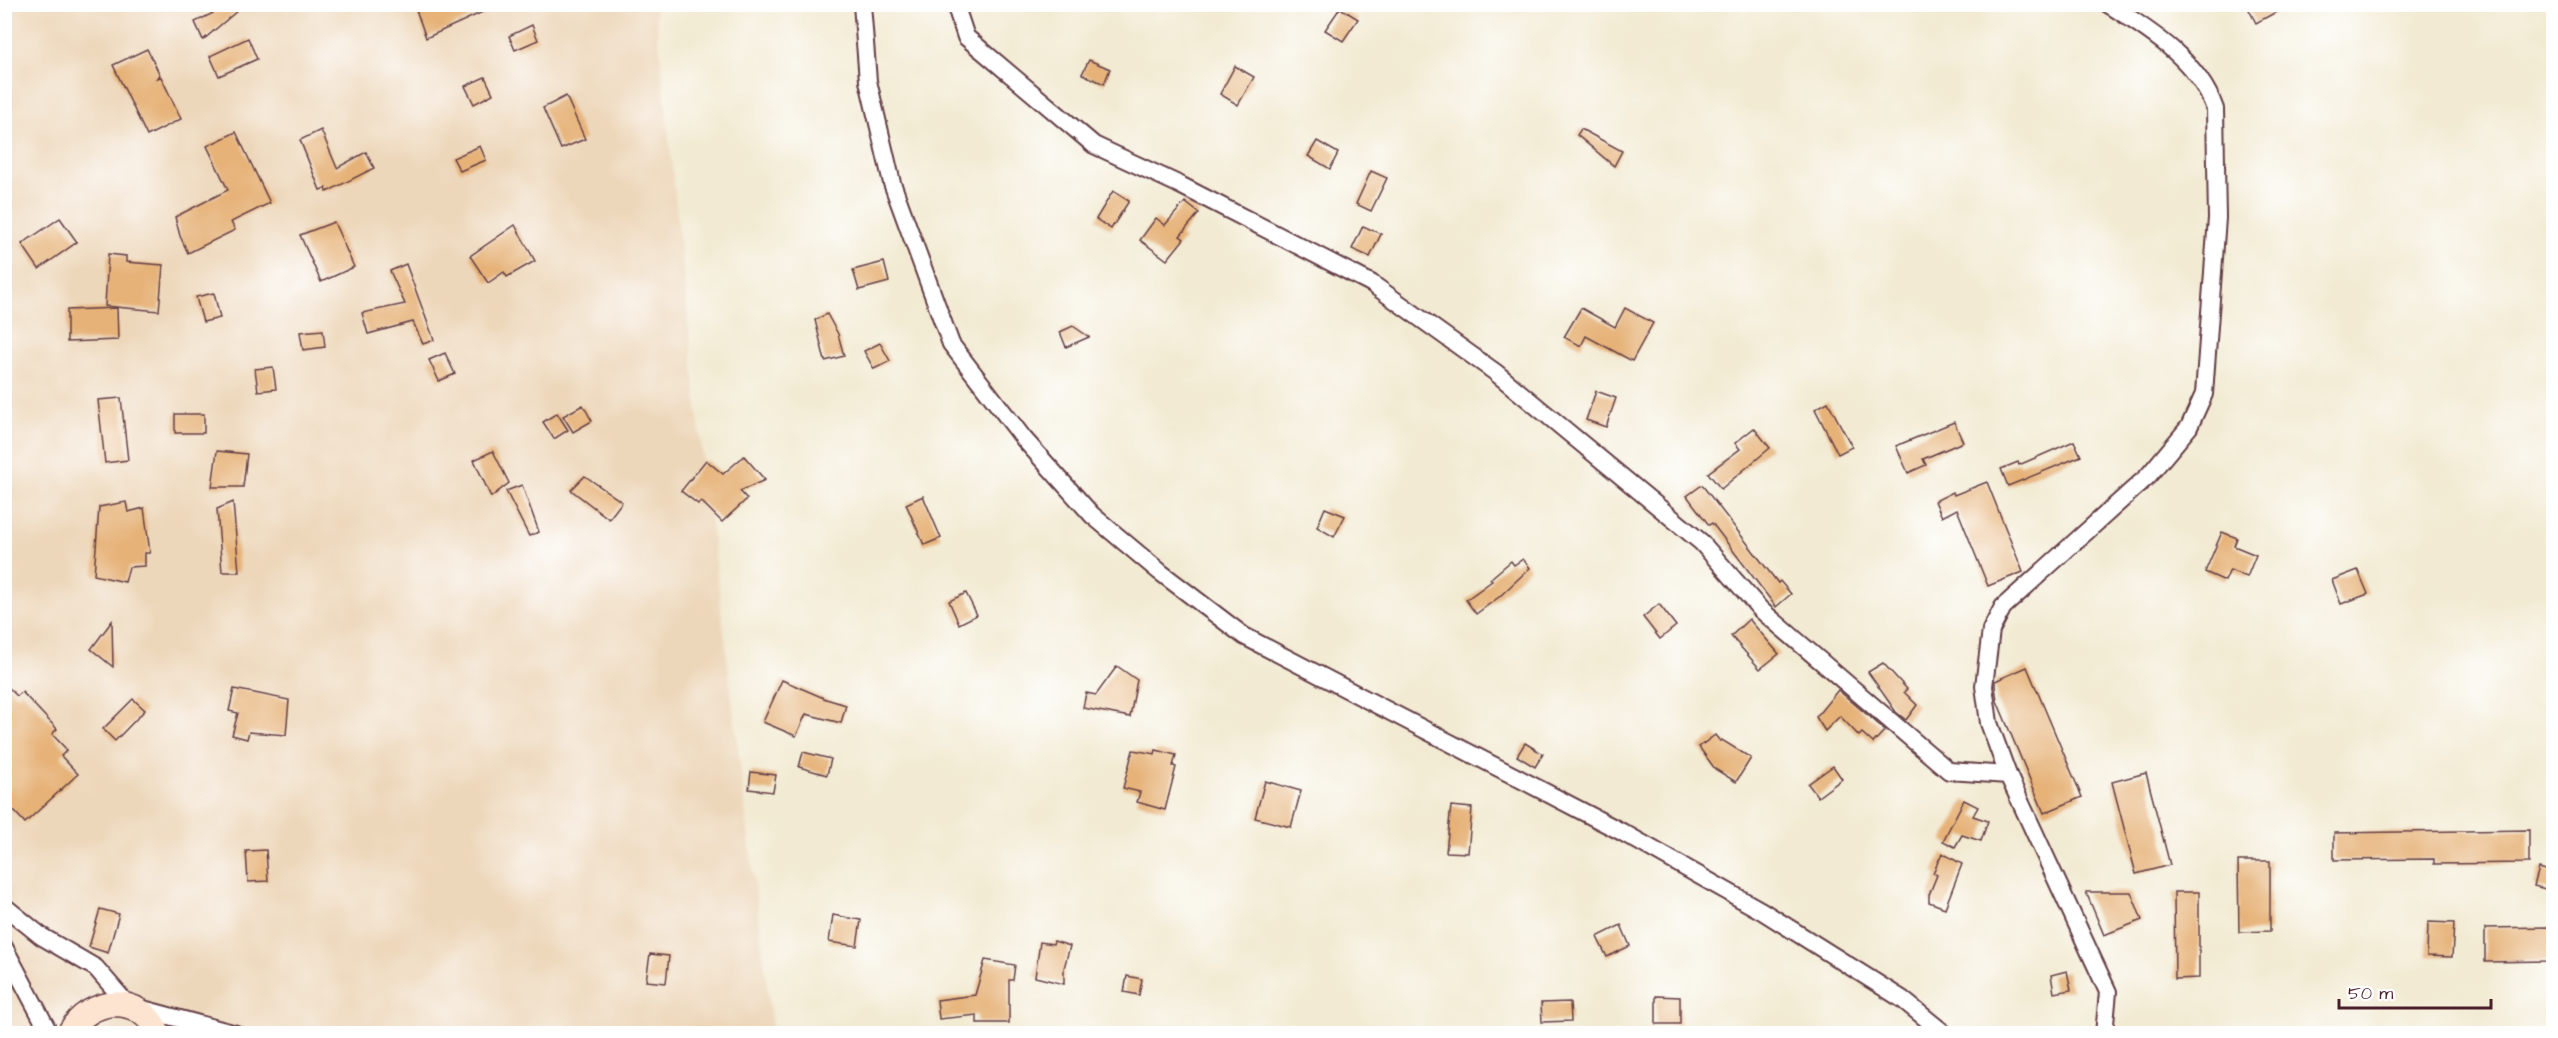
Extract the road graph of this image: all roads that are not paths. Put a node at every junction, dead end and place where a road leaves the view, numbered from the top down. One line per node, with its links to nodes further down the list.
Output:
1 (862, 4): 12 (street)
2 (955, 4): 4 (street)
3 (2108, 4): 4 (street)
4 (2008, 775): 13 (street)
5 (4, 906): 7 (street)
6 (4, 947): 8 (street)
7 (128, 1005): 9 (main road); 10 (main road); 11 (street)
8 (50, 1034)
9 (69, 1034)
10 (158, 1034)
11 (236, 1034)
12 (1945, 1034)
13 (2104, 1034)

